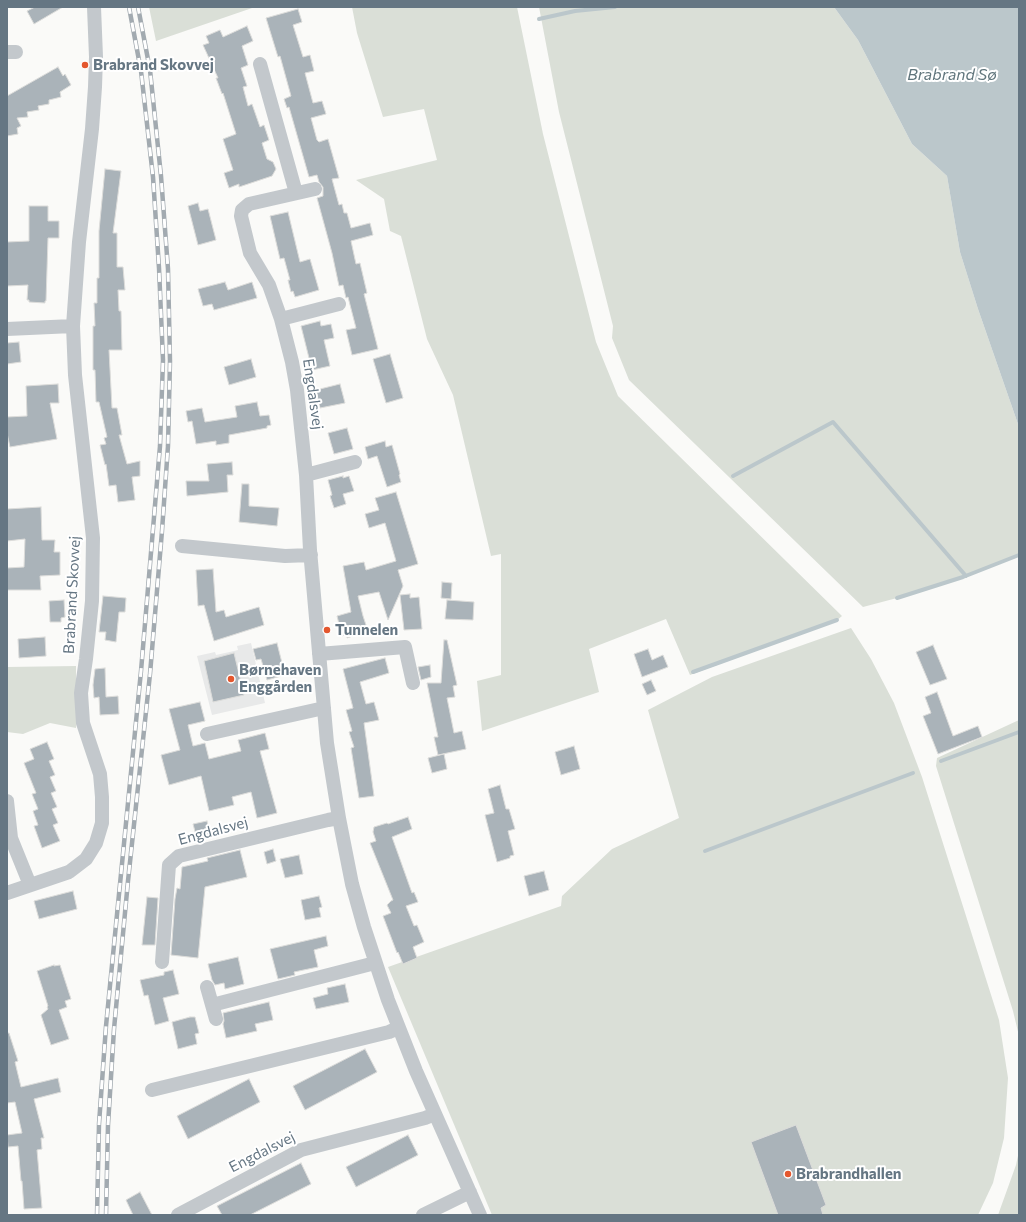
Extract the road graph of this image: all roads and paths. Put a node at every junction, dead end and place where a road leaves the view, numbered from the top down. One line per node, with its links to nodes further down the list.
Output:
1 (94, 7): 7 (street, Brabrand Skovvej)
2 (260, 64): 4 (street)
3 (315, 189): 4 (street, Engdalsvej)
4 (296, 193): 6 (street, Engdalsvej)
5 (339, 304): 6 (street)
6 (281, 319): 10 (street, Engdalsvej)
7 (73, 326): 8 (street); 19 (street, Brabrand Skovvej)
8 (7, 329)
9 (355, 462): 10 (street)
10 (306, 475): 12 (street, Engdalsvej)
11 (182, 546): 12 (street)
12 (311, 555): 13 (street, Engdalsvej)
13 (319, 654): 14 (street); 15 (street, Engdalsvej)
14 (413, 683)
15 (324, 708): 16 (street); 18 (street, Engdalsvej)
16 (207, 734)
17 (7, 801): 19 (street)
18 (339, 818): 21 (street, Engdalsvej); 22 (street, Engdalsvej)
19 (30, 885): 20 (street)
20 (7, 893)
21 (162, 962)
22 (375, 963): 24 (street); 26 (street, Engdalsvej)
23 (207, 987): 24 (street)
24 (212, 1005): 25 (street)
25 (216, 1019)
26 (398, 1028): 27 (street); 28 (street, Engdalsvej)
27 (152, 1090)
28 (435, 1114): 29 (street, Engdalsvej); 30 (street, Engdalsvej)
29 (470, 1192): 31 (street); 32 (street, Engdalsvej)
30 (178, 1215)
31 (423, 1215)
32 (480, 1215)

